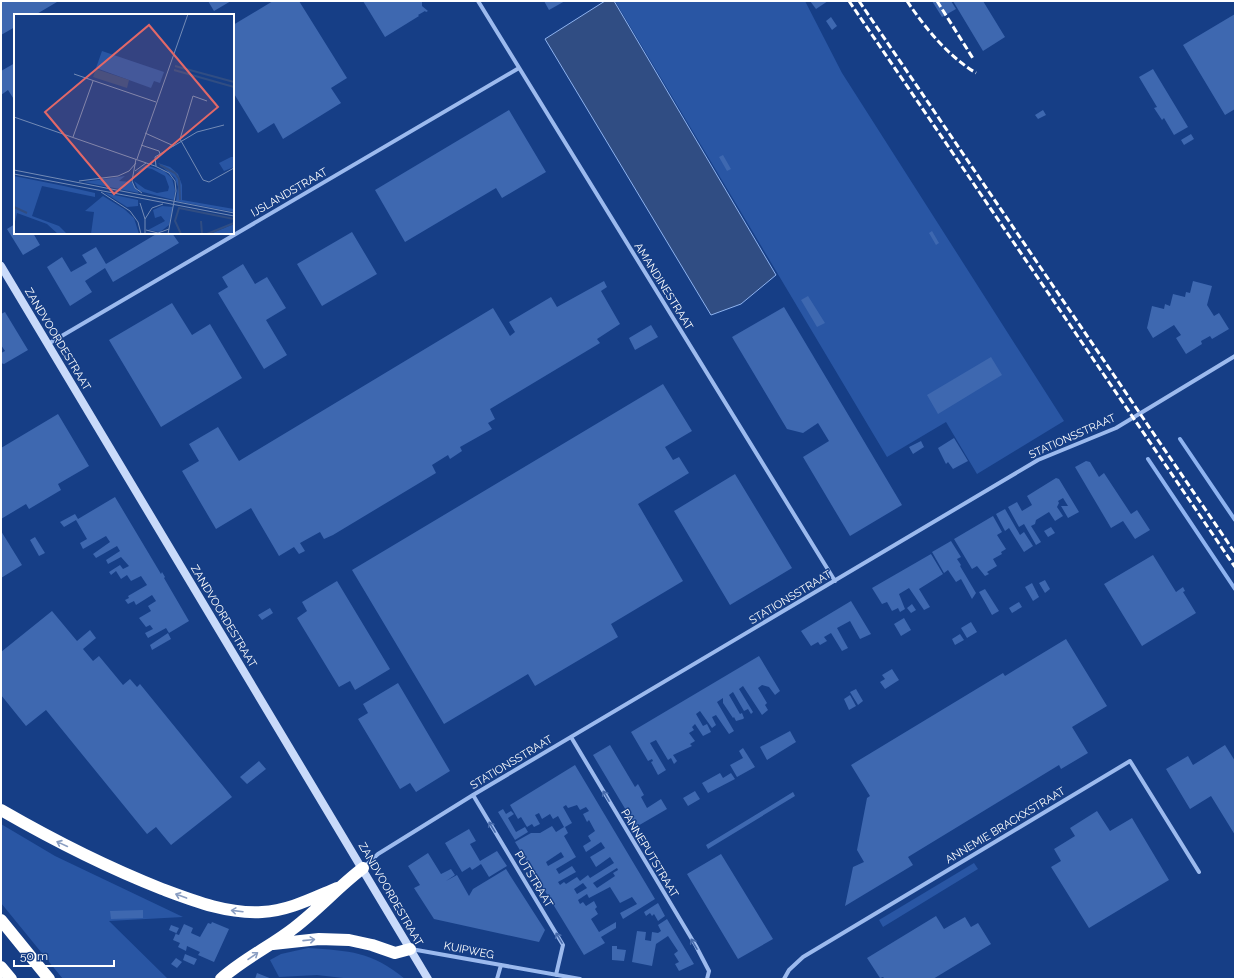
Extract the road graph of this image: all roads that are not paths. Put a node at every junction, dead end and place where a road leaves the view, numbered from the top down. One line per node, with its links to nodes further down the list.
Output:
1 (478, 1): 2 (street, AMANDINESTRAAT)
2 (519, 68): 4 (street, IJSLANDSTRAAT); 6 (street, AMANDINESTRAAT)
3 (1, 266): 4 (main road, ZANDVOORDESTRAAT)
4 (48, 344): 10 (main road, ZANDVOORDESTRAAT)
5 (1235, 356): 6 (street, STATIONSSTRAAT)
6 (835, 581): 7 (street, STATIONSSTRAAT)
7 (570, 737): 8 (street, STATIONSSTRAAT); 25 (street, PANNEPUTSTRAAT, one-way to 7)
8 (473, 795): 10 (street, STATIONSSTRAAT); 18 (street, PUTSTRAAT, one-way to 8)
9 (1, 810): 12 (highway, one-way to 9)
10 (363, 868): 12 (highway); 15 (main road, ZANDVOORDESTRAAT)
11 (1199, 872): 26 (street, ANNEMIE BRACKXSTRAAT)
12 (337, 888): 14 (highway)
13 (1, 920): 20 (highway)
14 (270, 945): 15 (highway, one-way to 15); 21 (highway, one-way to 14)
15 (410, 949): 16 (street, KUIPWEG); 22 (main road, ZANDVOORDESTRAAT)
16 (501, 965): 18 (street, KUIPWEG); 23 (street, KUIPWEG)
17 (1, 967): 19 (highway)
18 (556, 975): 24 (street, KUIPWEG)
19 (11, 979)
20 (49, 979)
21 (221, 979)
22 (428, 979)
23 (497, 979)
24 (580, 979)
25 (707, 979)
26 (784, 979)

